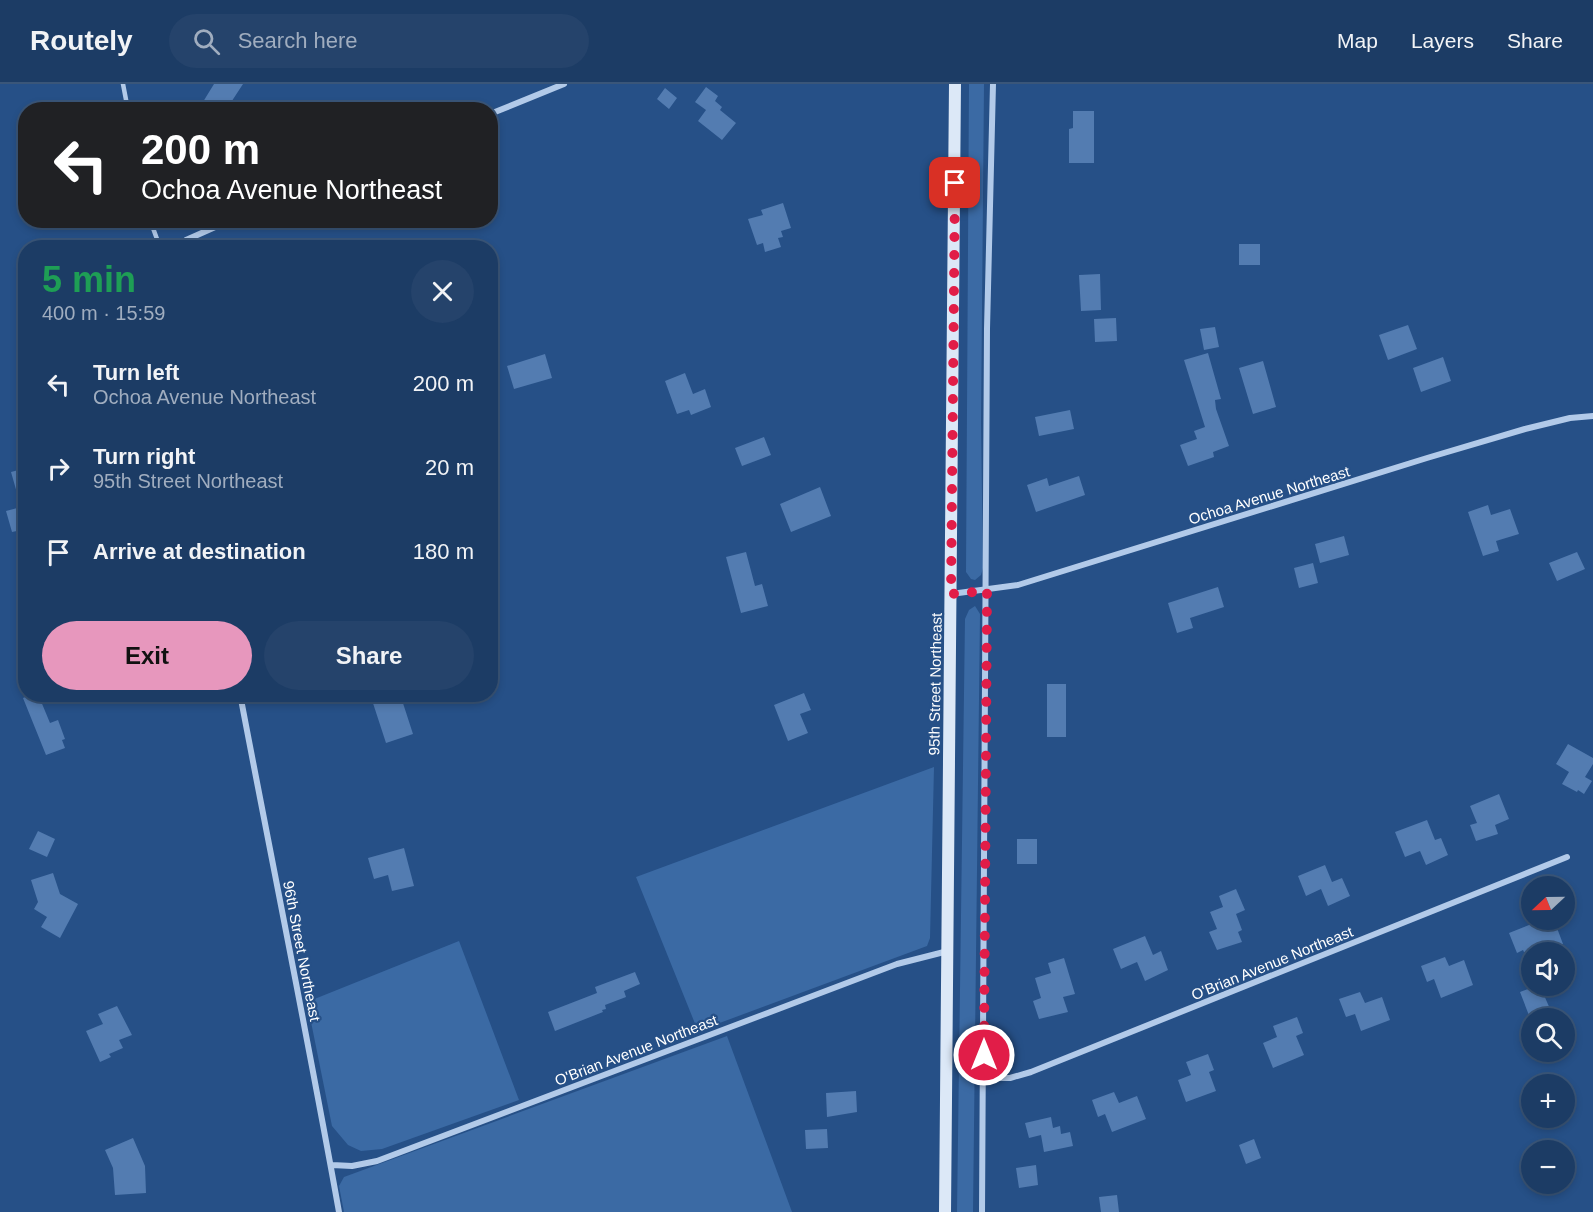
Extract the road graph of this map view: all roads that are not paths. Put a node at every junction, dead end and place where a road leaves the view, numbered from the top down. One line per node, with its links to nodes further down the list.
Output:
1 (123, 84): 5 (lane)
2 (564, 84): 6 (street)
3 (955, 84): 11 (main road, 95th Street Northeast)
4 (993, 84): 10 (street)
5 (126, 102)
6 (498, 111)
7 (213, 228): 8 (street)
8 (186, 240)
9 (1593, 416): 10 (street, Ochoa Avenue Northeast)
10 (987, 591): 11 (street, Ochoa Avenue Northeast); 15 (street)
11 (951, 594): 14 (main road, 95th Street Northeast)
12 (242, 702): 16 (street, 96th Street Northeast)
13 (1567, 857): 15 (street, O'Brian Avenue Northeast)
14 (948, 951): 16 (street, O'Brian Avenue Northeast); 18 (main road, 95th Street Northeast)
15 (984, 1078): 19 (street)
16 (332, 1165): 17 (street, 96th Street Northeast)
17 (339, 1212)
18 (945, 1212)
19 (982, 1212)

